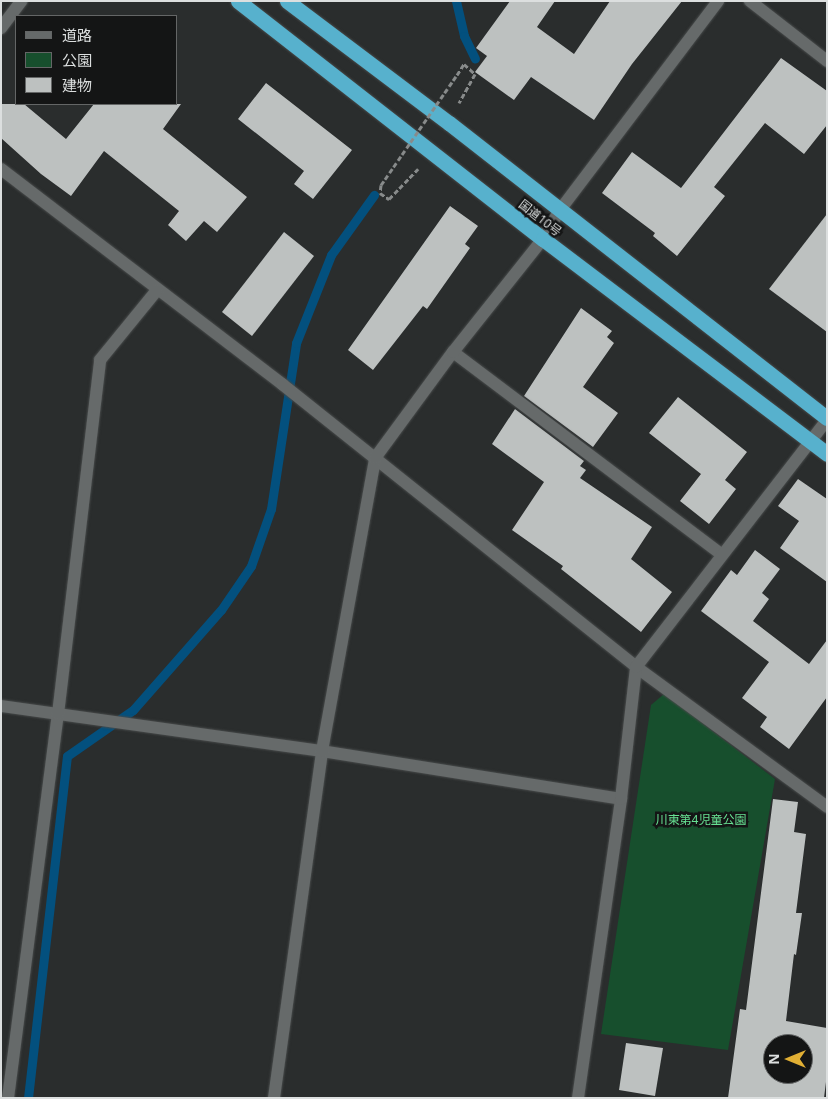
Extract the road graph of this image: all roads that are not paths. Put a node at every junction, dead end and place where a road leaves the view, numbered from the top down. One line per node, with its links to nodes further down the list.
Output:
1 (20, 1): 6 (street)
2 (238, 1): 10 (highway, 国道10号)
3 (287, 1): 9 (highway, 国道10号)
4 (718, 1): 9 (street)
5 (750, 1): 7 (street)
6 (1, 28)
7 (827, 61)
8 (1, 169): 11 (street)
9 (560, 210): 10 (street); 13 (highway, 国道10号)
10 (542, 239): 12 (street); 14 (highway, 国道10号)
11 (157, 290): 16 (street); 20 (street)
12 (453, 352): 16 (street); 17 (street)
13 (827, 419): 14 (street)
14 (811, 443): 15 (highway, 国道10号); 17 (street)
15 (827, 454)
16 (375, 458): 18 (street); 21 (street)
17 (721, 554): 18 (street)
18 (636, 667): 22 (street); 23 (street)
19 (1, 706): 20 (street)
20 (64, 715): 21 (street); 24 (street)
21 (322, 751): 22 (street); 25 (street)
22 (621, 800): 26 (street)
23 (827, 807)
24 (8, 1098)
25 (274, 1098)
26 (578, 1098)

